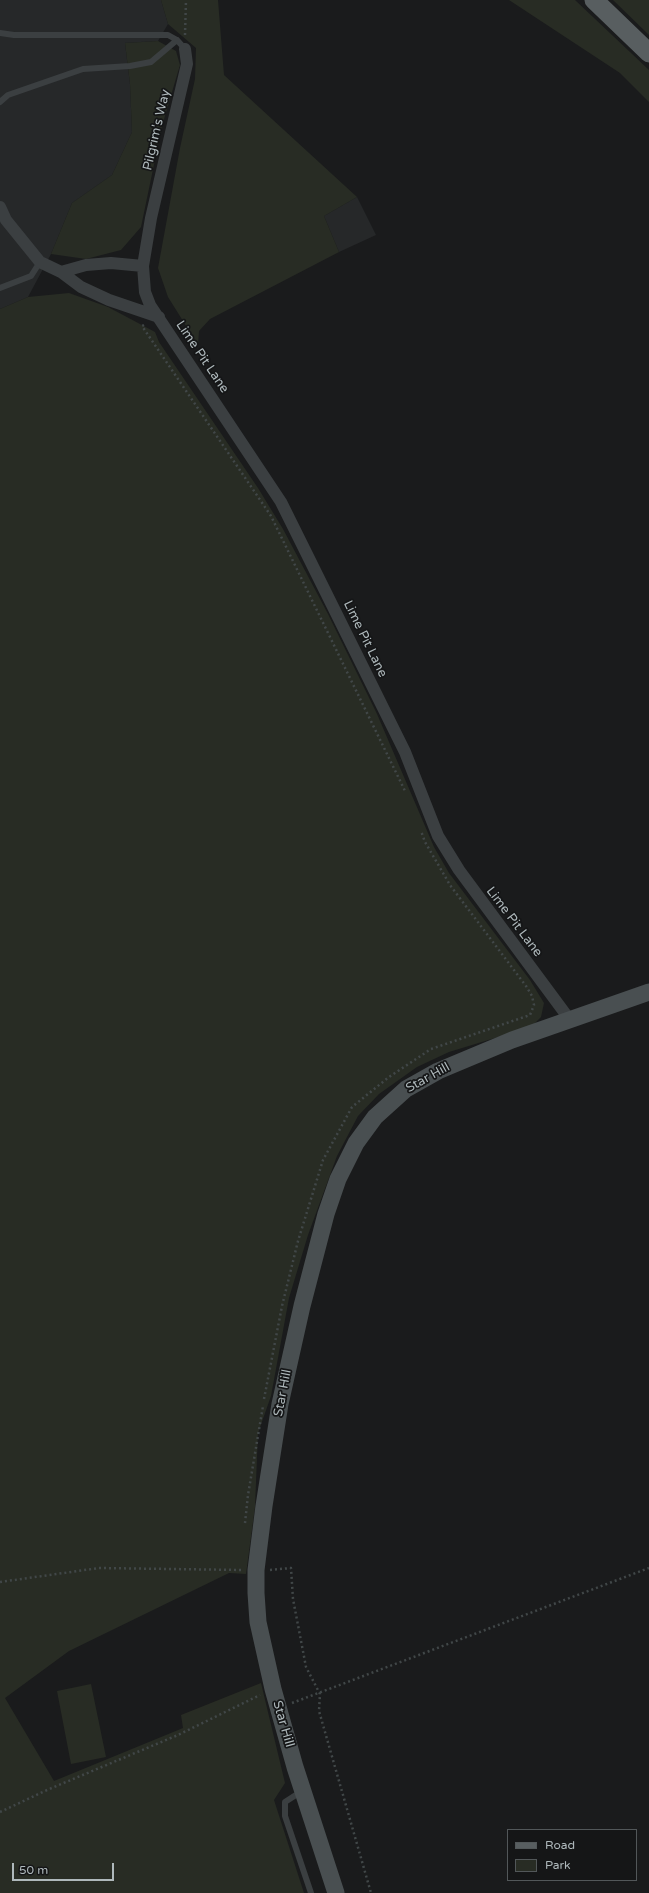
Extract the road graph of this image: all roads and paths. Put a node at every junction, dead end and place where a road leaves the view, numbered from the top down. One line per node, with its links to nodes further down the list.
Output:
1 (186, 0): 5 (path)
2 (594, 0): 6 (main road)
3 (0, 32): 4 (lane)
4 (177, 40): 5 (lane); 7 (lane)
5 (185, 49): 10 (street, Pilgrim's Way)
6 (649, 53)
7 (0, 102)
8 (0, 207): 9 (street)
9 (40, 262): 11 (street); 12 (lane)
10 (143, 266): 11 (street); 13 (street, Lime Pit Lane)
11 (61, 272): 13 (street)
12 (0, 288)
13 (159, 317): 14 (path); 17 (street, Lime Pit Lane)
14 (409, 800)
15 (420, 828): 18 (path)
16 (649, 992): 17 (street, Star Hill)
17 (570, 1020): 21 (street, Star Hill)
18 (245, 1525)
19 (241, 1562): 21 (path)
20 (649, 1568): 24 (path)
21 (248, 1570): 22 (path); 23 (street, Star Hill); 24 (path)
22 (0, 1582)
23 (273, 1689): 25 (street, Star Hill); 27 (path)
24 (320, 1694): 25 (path); 30 (path)
25 (278, 1708): 26 (street, Star Hill)
26 (303, 1790): 28 (lane); 29 (street, Star Hill)
27 (0, 1812)
28 (311, 1893)
29 (336, 1893)
30 (371, 1893)

